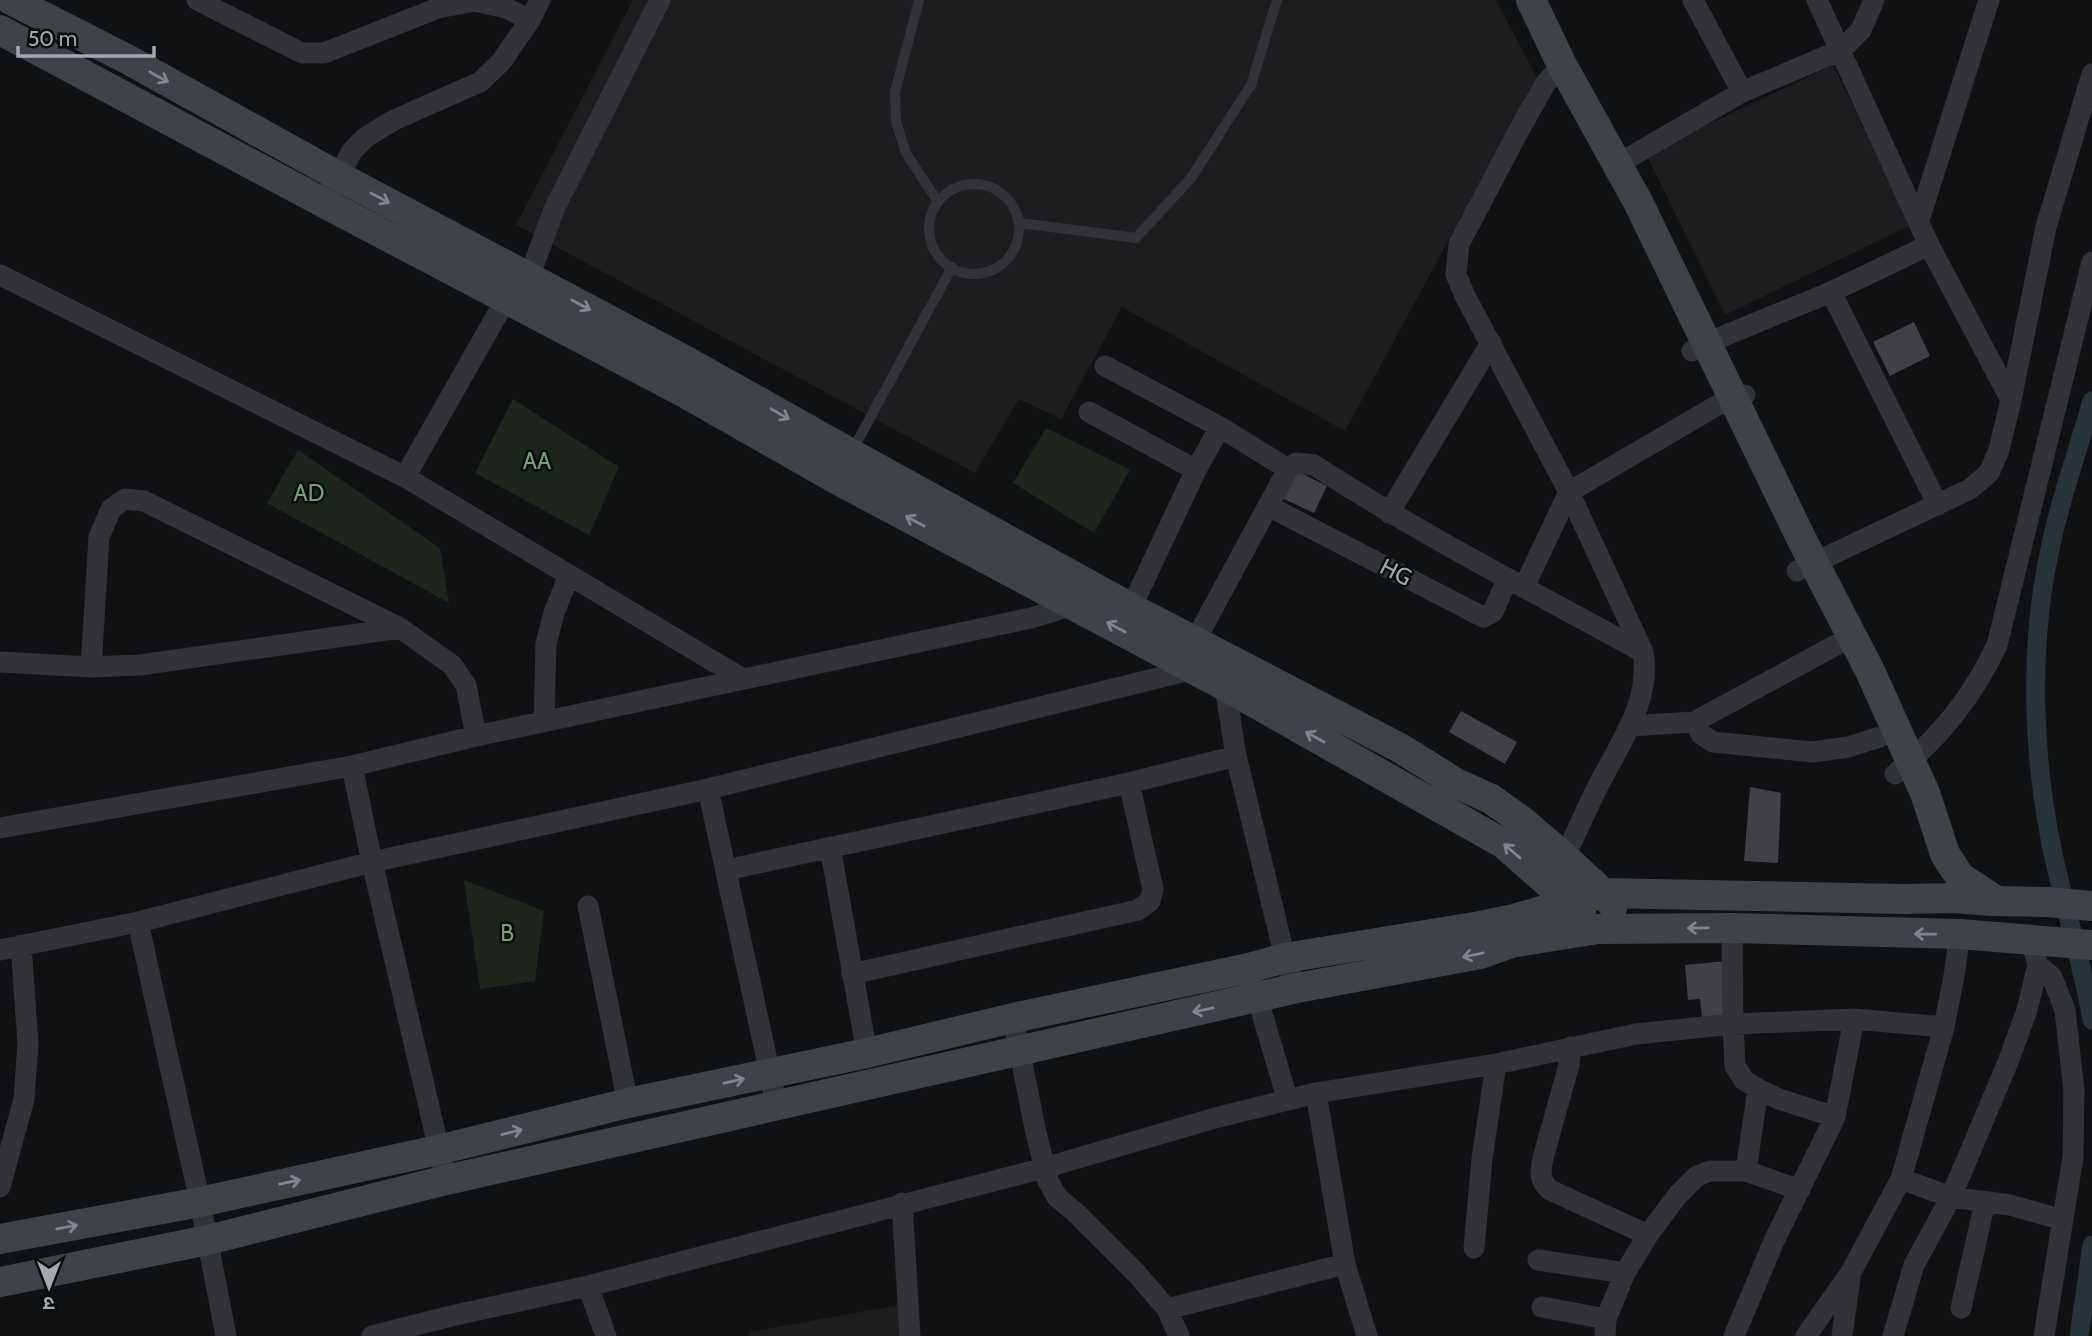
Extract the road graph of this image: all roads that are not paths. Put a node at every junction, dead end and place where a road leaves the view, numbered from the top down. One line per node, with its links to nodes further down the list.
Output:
1 (11, 0): 21 (street, one-way to 21)
2 (197, 0): 14 (street)
3 (540, 0): 14 (street)
4 (660, 0): 30 (street)
5 (919, 0): 22 (lane)
6 (1277, 0): 25 (lane)
7 (1520, 0): 18 (street)
8 (1531, 0): 88 (street)
9 (1550, 0): 20 (street)
10 (1693, 0): 19 (street)
11 (1817, 0): 16 (street)
12 (1874, 0): 16 (street)
13 (1989, 0): 24 (street)
14 (530, 20): 21 (street)
15 (0, 30): 23 (street)
16 (1841, 50): 19 (street); 24 (street)
17 (2092, 74): 38 (street)
18 (1553, 75): 34 (street); 35 (street)
19 (1742, 92): 20 (street)
20 (1630, 157): 33 (street)
21 (338, 176): 23 (street); 30 (street, one-way to 30)
22 (938, 202): 25 (lane); 28 (lane)
23 (326, 204): 32 (street)
24 (1919, 220): 26 (street)
25 (1020, 223): 28 (lane)
26 (1929, 245): 31 (street); 38 (street)
27 (2092, 262): 69 (street)
28 (952, 267): 42 (lane)
29 (0, 275): 45 (street)
30 (529, 278): 42 (street, one-way to 42)
31 (1830, 292): 33 (street); 47 (street)
32 (506, 299): 42 (street); 45 (street)
33 (1719, 338): 35 (street); 37 (street)
34 (1491, 343): 46 (street); 49 (street)
35 (1692, 351): 39 (street)
36 (1105, 366): 41 (street)
37 (1745, 395): 39 (street); 50 (street)
38 (2011, 400): 47 (street)
39 (1716, 406): 46 (street); 51 (street)
40 (1089, 412): 44 (street)
41 (1220, 427): 43 (street); 44 (street)
42 (843, 466): 54 (street, one-way to 42); 55 (street)
43 (1288, 469): 48 (street); 49 (street)
44 (1196, 470): 55 (street)
45 (405, 477): 52 (street)
46 (1569, 492): 53 (street); 58 (street)
47 (1938, 505): 50 (street)
48 (1268, 506): 53 (street, HG); 59 (street)
49 (1390, 513): 53 (street)
50 (1826, 556): 51 (street); 69 (street)
51 (1797, 570): 57 (street)
52 (569, 575): 62 (street); 64 (street)
53 (1515, 583): 58 (street)
54 (1074, 605): 59 (street, one-way to 54); 62 (street)
55 (1131, 608): 59 (street)
56 (400, 628): 61 (street); 61 (street); 67 (street)
57 (1836, 645): 65 (street); 68 (street)
58 (1643, 652): 66 (street)
59 (1195, 655): 63 (street); 74 (street); 77 (street)
60 (0, 662): 61 (street)
61 (91, 667)
62 (743, 679): 64 (street)
63 (1225, 686): 70 (street); 80 (street, one-way to 63)
64 (544, 721): 67 (street)
65 (1695, 722): 66 (street); 68 (street)
66 (1630, 726): 77 (street)
67 (476, 736): 71 (street)
68 (1880, 737): 72 (street)
69 (1921, 752): 72 (street); 83 (street)
70 (1236, 755): 73 (street); 96 (street)
71 (352, 766): 75 (street); 78 (street)
72 (1895, 774): 82 (street)
73 (1129, 783): 76 (street); 98 (street)
74 (708, 789): 78 (street); 79 (street)
75 (0, 828)
76 (830, 848): 79 (street); 98 (street)
77 (1564, 858): 80 (street); 81 (street)
78 (372, 862): 86 (street); 116 (street)
79 (726, 870): 109 (street)
80 (1560, 893): 81 (street); 89 (street); 96 (street)
81 (1603, 893): 82 (street); 90 (street)
82 (1953, 898): 83 (street); 91 (street)
83 (1993, 901): 85 (street); 92 (street)
84 (588, 906): 113 (street)
85 (2092, 906)
86 (138, 922): 94 (street); 124 (street)
87 (1732, 928): 90 (street, one-way to 90); 91 (street, one-way to 87); 103 (street)
88 (2092, 928)
89 (1599, 929): 90 (street); 99 (street, one-way to 99)
90 (1630, 929)
91 (1960, 934): 92 (street); 104 (street)
92 (2002, 938): 95 (street)
93 (2092, 945): 95 (street)
94 (10, 948): 121 (street)
95 (2037, 948): 123 (street); 127 (street)
96 (1284, 958): 97 (street); 99 (street)
97 (1249, 968): 100 (street); 101 (street)
98 (852, 974): 107 (street)
99 (1297, 988): 100 (street)
100 (1257, 998): 106 (street, one-way to 106); 112 (street)
101 (1013, 1018): 106 (street); 107 (street)
102 (1854, 1019): 103 (street); 104 (street); 115 (street)
103 (1732, 1024): 105 (street); 110 (street)
104 (1944, 1027): 119 (street)
105 (1570, 1047): 108 (street); 128 (street)
106 (1018, 1050): 114 (street); 117 (street)
107 (867, 1054): 109 (street)
108 (1496, 1064): 111 (street); 131 (street)
109 (770, 1074): 113 (street, one-way to 109); 114 (street)
110 (1758, 1089): 115 (street); 118 (street)
111 (1316, 1093): 112 (street); 133 (street)
112 (1287, 1098): 117 (street)
113 (628, 1103): 116 (street, one-way to 113)
114 (777, 1106): 120 (street)
115 (1835, 1117): 122 (street)
116 (438, 1150): 120 (street); 124 (street, one-way to 116)
117 (1044, 1168): 126 (street); 140 (street)
118 (1746, 1171): 122 (street); 128 (street)
119 (1901, 1179): 123 (street); 134 (street)
120 (446, 1180): 130 (street)
121 (0, 1186)
122 (1800, 1190): 148 (street)
123 (1951, 1197): 125 (street); 151 (street)
124 (200, 1202): 129 (street, one-way to 124); 130 (street)
125 (1985, 1202): 127 (street); 139 (street)
126 (902, 1203): 137 (street); 145 (street)
127 (2063, 1220): 152 (street)
128 (1648, 1234): 135 (street)
129 (0, 1239)
130 (208, 1240): 136 (street); 142 (street)
131 (1474, 1248)
132 (1538, 1260): 135 (street)
133 (1345, 1264): 140 (street); 147 (street)
134 (1851, 1272): 149 (street); 150 (street)
135 (1625, 1273): 141 (street)
136 (0, 1282)
137 (587, 1286): 143 (street); 144 (street)
138 (1542, 1307): 141 (street)
139 (1961, 1308)
140 (1167, 1309): 146 (street)
141 (1606, 1328)
142 (226, 1336)
143 (372, 1336)
144 (606, 1336)
145 (910, 1336)
146 (1179, 1336)
147 (1367, 1336)
148 (1734, 1336)
149 (1806, 1336)
150 (1842, 1336)
151 (1893, 1336)
152 (2044, 1336)

